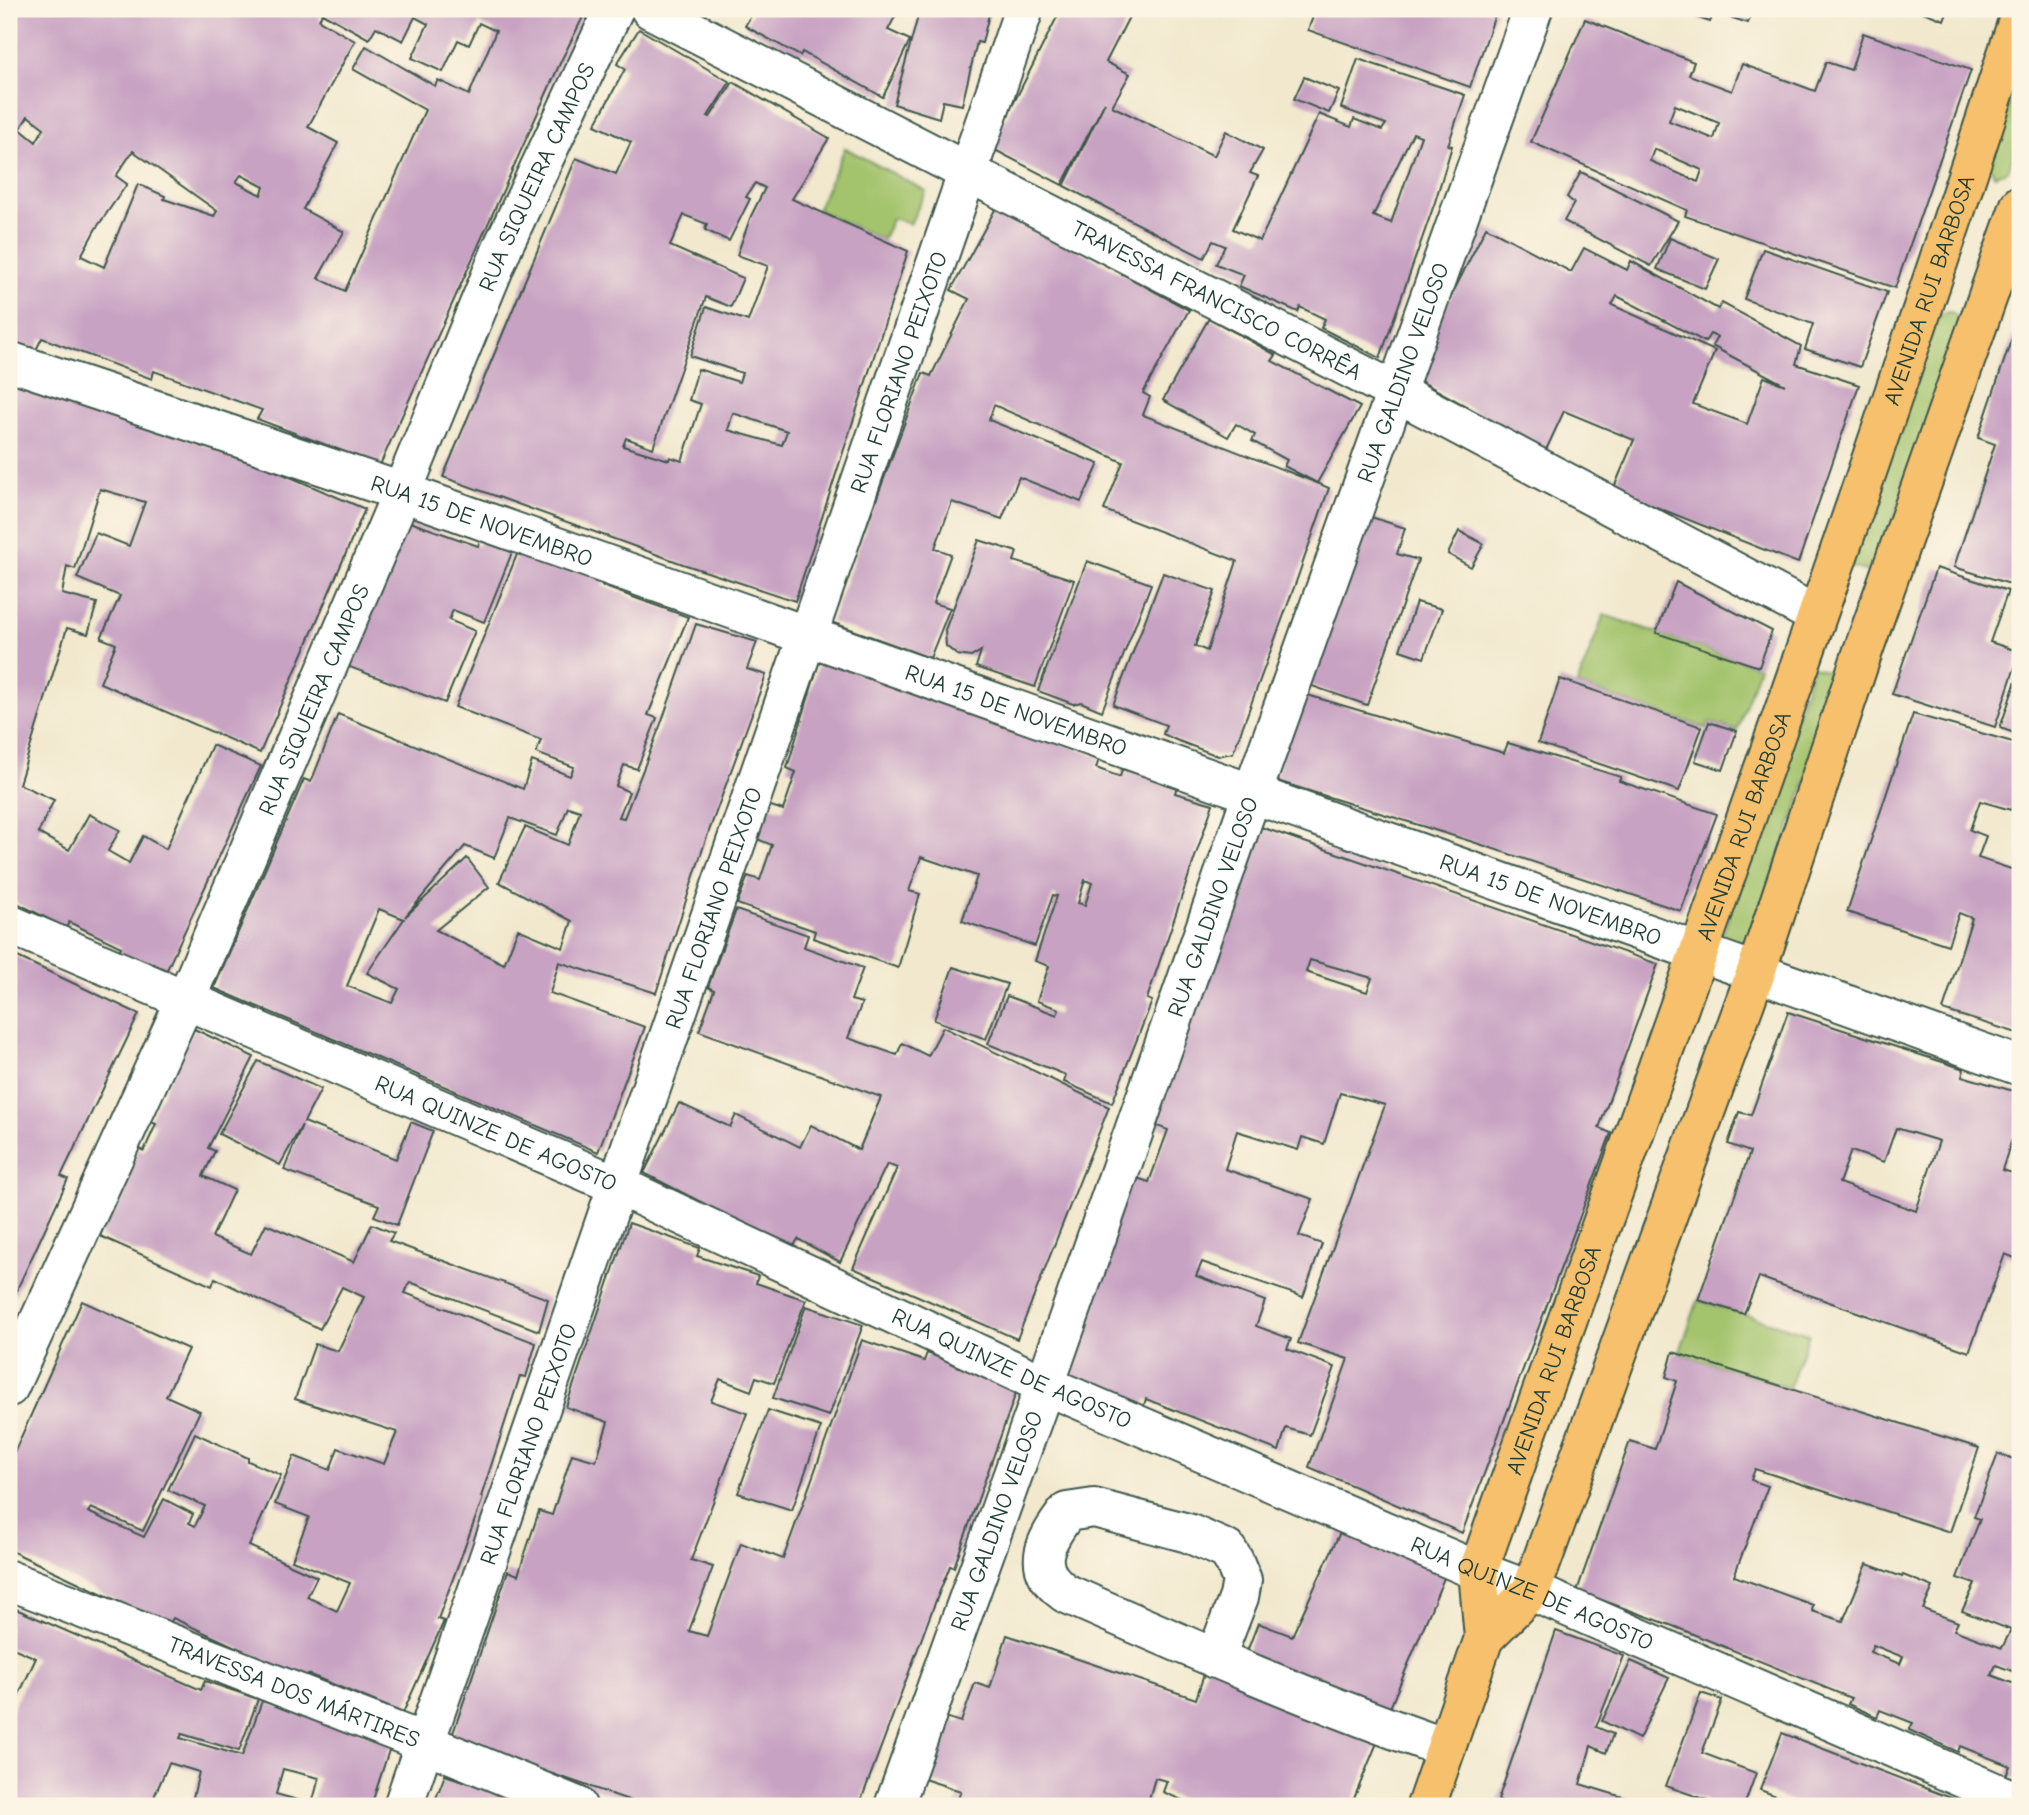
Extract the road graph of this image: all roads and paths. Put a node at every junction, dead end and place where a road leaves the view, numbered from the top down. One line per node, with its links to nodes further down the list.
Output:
1 (614, 9): 10 (street, RUA SIQUEIRA CAMPOS)
2 (650, 9): 6 (street, TRAVESSA FRANCISCO CORRÊA)
3 (1024, 9): 6 (street, RUA FLORIANO PEIXOTO)
4 (1533, 9): 9 (street, RUA GALDINO VELOSO)
5 (2020, 14): 11 (main road, AVENIDA RUI BARBOSA)
6 (966, 172): 9 (street, TRAVESSA FRANCISCO CORRÊA); 12 (street, RUA FLORIANO PEIXOTO)
7 (2017, 227): 16 (main road, AVENIDA RUI BARBOSA)
8 (9, 361): 10 (street, RUA 15 DE NOVEMBRO)
9 (1396, 391): 11 (street, TRAVESSA FRANCISCO CORRÊA); 13 (street, RUA GALDINO VELOSO)
10 (402, 492): 12 (street, RUA 15 DE NOVEMBRO); 17 (street, RUA SIQUEIRA CAMPOS)
11 (1816, 615): 15 (main road, AVENIDA RUI BARBOSA)
12 (807, 635): 13 (street, RUA 15 DE NOVEMBRO); 19 (street, RUA FLORIANO PEIXOTO)
13 (1252, 794): 15 (street, RUA 15 DE NOVEMBRO); 20 (street, RUA GALDINO VELOSO)
14 (9, 924): 17 (street, RUA QUINZE DE AGOSTO)
15 (1698, 953): 16 (street, RUA 15 DE NOVEMBRO); 22 (main road, AVENIDA RUI BARBOSA)
16 (1756, 972): 18 (street, RUA 15 DE NOVEMBRO); 24 (main road, AVENIDA RUI BARBOSA)
17 (185, 1001): 19 (street, RUA QUINZE DE AGOSTO); 21 (street, RUA SIQUEIRA CAMPOS)
18 (2020, 1066)
19 (617, 1185): 20 (street, RUA QUINZE DE AGOSTO); 27 (street, RUA FLORIANO PEIXOTO)
20 (1045, 1385): 22 (street, RUA QUINZE DE AGOSTO); 32 (street, RUA GALDINO VELOSO)
21 (9, 1387)
22 (1478, 1571): 24 (street, RUA QUINZE DE AGOSTO); 25 (main road, AVENIDA RUI BARBOSA)
23 (9, 1580): 27 (street, TRAVESSA DOS MÁRTIRES)
24 (1531, 1591): 25 (main road, AVENIDA RUI BARBOSA); 29 (street, RUA QUINZE DE AGOSTO)
25 (1484, 1638): 28 (main road, AVENIDA RUI BARBOSA)
26 (1215, 1658): 26 (street); 28 (street)
27 (425, 1743): 30 (street, RUA FLORIANO PEIXOTO); 31 (street, TRAVESSA DOS MÁRTIRES)
28 (1446, 1748): 33 (main road, AVENIDA RUI BARBOSA)
29 (2020, 1804)
30 (403, 1806)
31 (577, 1806)
32 (894, 1806)
33 (1426, 1806)

